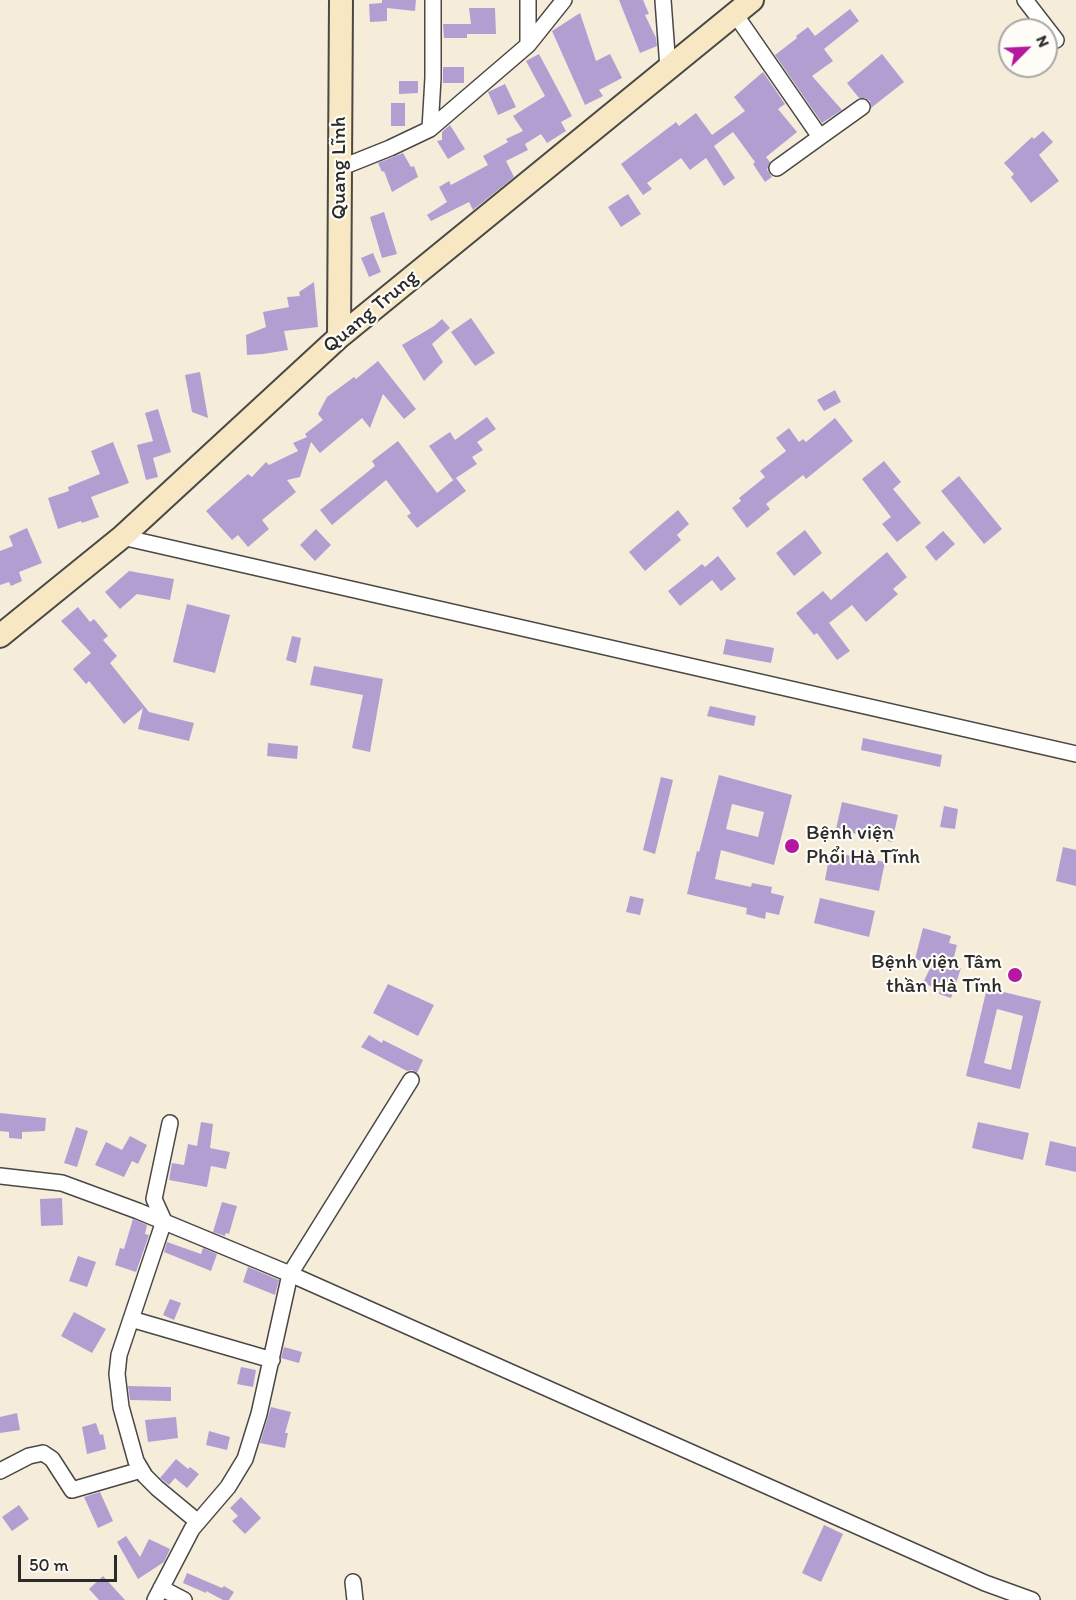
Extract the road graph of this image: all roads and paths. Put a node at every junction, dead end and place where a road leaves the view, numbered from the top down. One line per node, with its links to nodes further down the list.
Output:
1 (341, 0): 14 (main road, Quang Lĩnh)
2 (433, 0): 12 (street)
3 (528, 0): 9 (street)
4 (564, 0): 9 (street)
5 (663, 0): 10 (street)
6 (1025, 0): 8 (street)
7 (744, 7): 10 (main road, Quang Trung); 13 (street)
8 (1039, 18)
9 (528, 45): 12 (street)
10 (668, 68): 16 (main road, Quang Trung)
11 (862, 107): 13 (street)
12 (430, 129): 14 (street)
13 (820, 137): 15 (street)
14 (340, 168): 16 (main road, Quang Lĩnh)
15 (777, 168)
16 (339, 337): 17 (main road, Quang Trung)
17 (122, 537): 18 (main road, Quang Trung); 19 (street)
18 (0, 636)
19 (1076, 754)
20 (411, 1080): 24 (street)
21 (170, 1123): 23 (street)
22 (0, 1176): 23 (street)
23 (164, 1221): 24 (street); 25 (street)
24 (290, 1274): 26 (street); 34 (street)
25 (131, 1319): 26 (street); 27 (street)
26 (272, 1360): 29 (street)
27 (141, 1470): 28 (street); 29 (street)
28 (0, 1471)
29 (198, 1522): 31 (street)
30 (353, 1582): 33 (street)
31 (158, 1594): 32 (street)
32 (184, 1600)
33 (355, 1600)
34 (1032, 1600)

